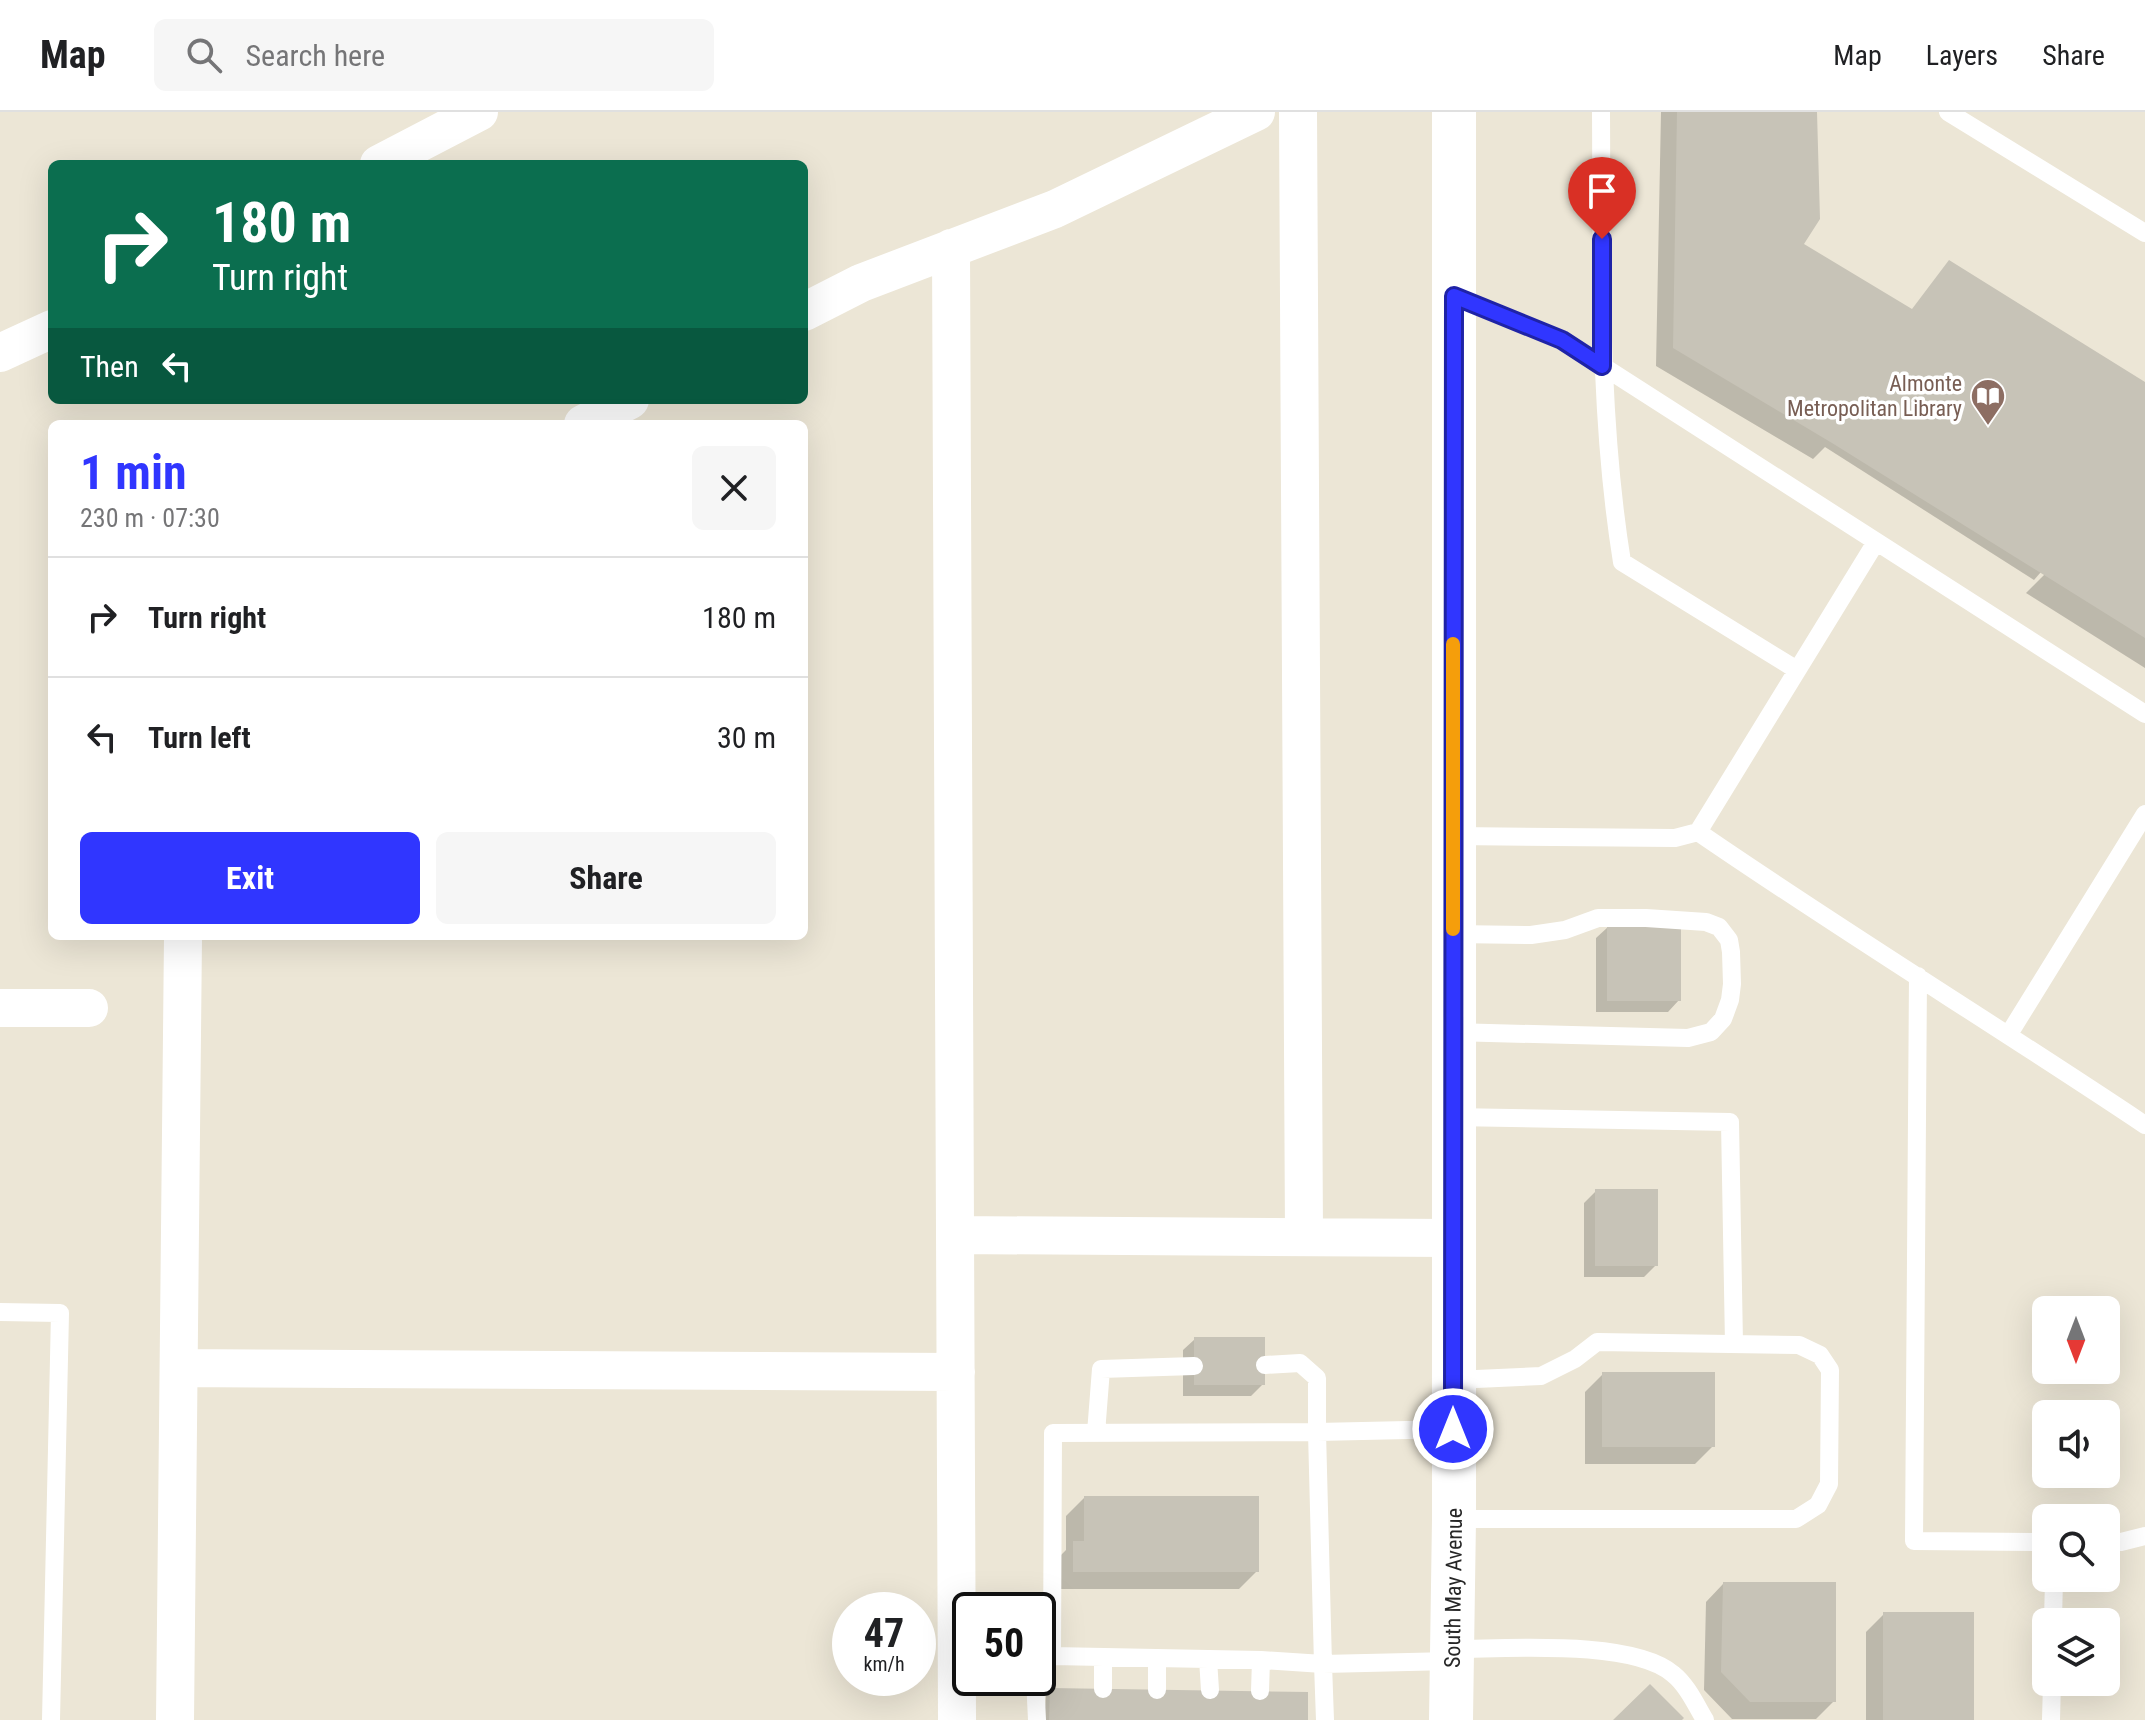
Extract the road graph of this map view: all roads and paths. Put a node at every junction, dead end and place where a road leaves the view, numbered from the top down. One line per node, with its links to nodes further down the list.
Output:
1 (479, 112): 7 (street)
2 (1256, 112): 9 (street)
3 (1298, 112): 33 (street)
4 (1454, 112): 10 (main road, South May Avenue)
5 (1601, 112): 14 (lane)
6 (1948, 112): 8 (lane)
7 (387, 160)
8 (2145, 233)
9 (951, 248): 11 (street); 32 (street)
10 (1454, 296): 14 (lane); 22 (main road, South May Avenue)
11 (808, 310)
12 (48, 331): 13 (street)
13 (0, 353)
14 (1602, 366): 17 (lane); 18 (lane)
15 (622, 404): 16 (street)
16 (591, 420)
17 (1876, 542): 18 (lane); 19 (lane)
18 (1797, 670): 21 (lane)
19 (2145, 714)
20 (2145, 814): 29 (lane)
21 (1698, 832): 22 (lane); 25 (lane)
22 (1453, 836): 23 (main road, South May Avenue)
23 (1453, 934): 28 (main road, South May Avenue); 28 (lane)
24 (183, 940): 39 (street)
25 (1918, 976): 29 (lane); 47 (lane)
26 (0, 1008): 27 (street)
27 (89, 1008)
28 (1452, 1032): 30 (main road, South May Avenue)
29 (2009, 1034): 31 (lane)
30 (1452, 1117): 34 (main road, South May Avenue); 36 (lane)
31 (2145, 1125)
32 (955, 1235): 33 (street); 40 (street)
33 (1304, 1236): 34 (street)
34 (1452, 1238): 41 (main road, South May Avenue)
35 (0, 1312): 63 (lane)
36 (1734, 1344): 41 (lane); 45 (lane)
37 (1265, 1365): 43 (lane)
38 (1194, 1366): 44 (lane)
39 (179, 1368): 40 (street); 64 (street)
40 (956, 1372): 65 (street)
41 (1453, 1380): 42 (main road, South May Avenue)
42 (1453, 1429): 43 (lane); 45 (main road, South May Avenue)
43 (1317, 1432): 44 (lane); 56 (lane)
44 (1096, 1433): 49 (lane)
45 (1454, 1519): 50 (main road, South May Avenue)
46 (2145, 1536): 48 (lane)
47 (2032, 1542)
48 (2120, 1542)
49 (1052, 1592)
50 (1452, 1655): 56 (lane); 68 (main road, South May Avenue); 69 (lane)
51 (1056, 1656): 52 (lane)
52 (1103, 1657): 53 (lane); 57 (lane)
53 (1157, 1658): 54 (lane); 58 (lane)
54 (1208, 1659): 55 (lane); 59 (lane)
55 (1261, 1660): 56 (lane); 60 (lane)
56 (1323, 1664): 67 (lane)
57 (1103, 1689)
58 (1157, 1690)
59 (1210, 1690)
60 (1260, 1691)
61 (1037, 1696): 66 (lane)
62 (2052, 1696): 70 (lane)
63 (51, 1720)
64 (175, 1720)
65 (957, 1720)
66 (1037, 1720)
67 (1325, 1720)
68 (1451, 1720)
69 (1705, 1720)
70 (2051, 1720)

